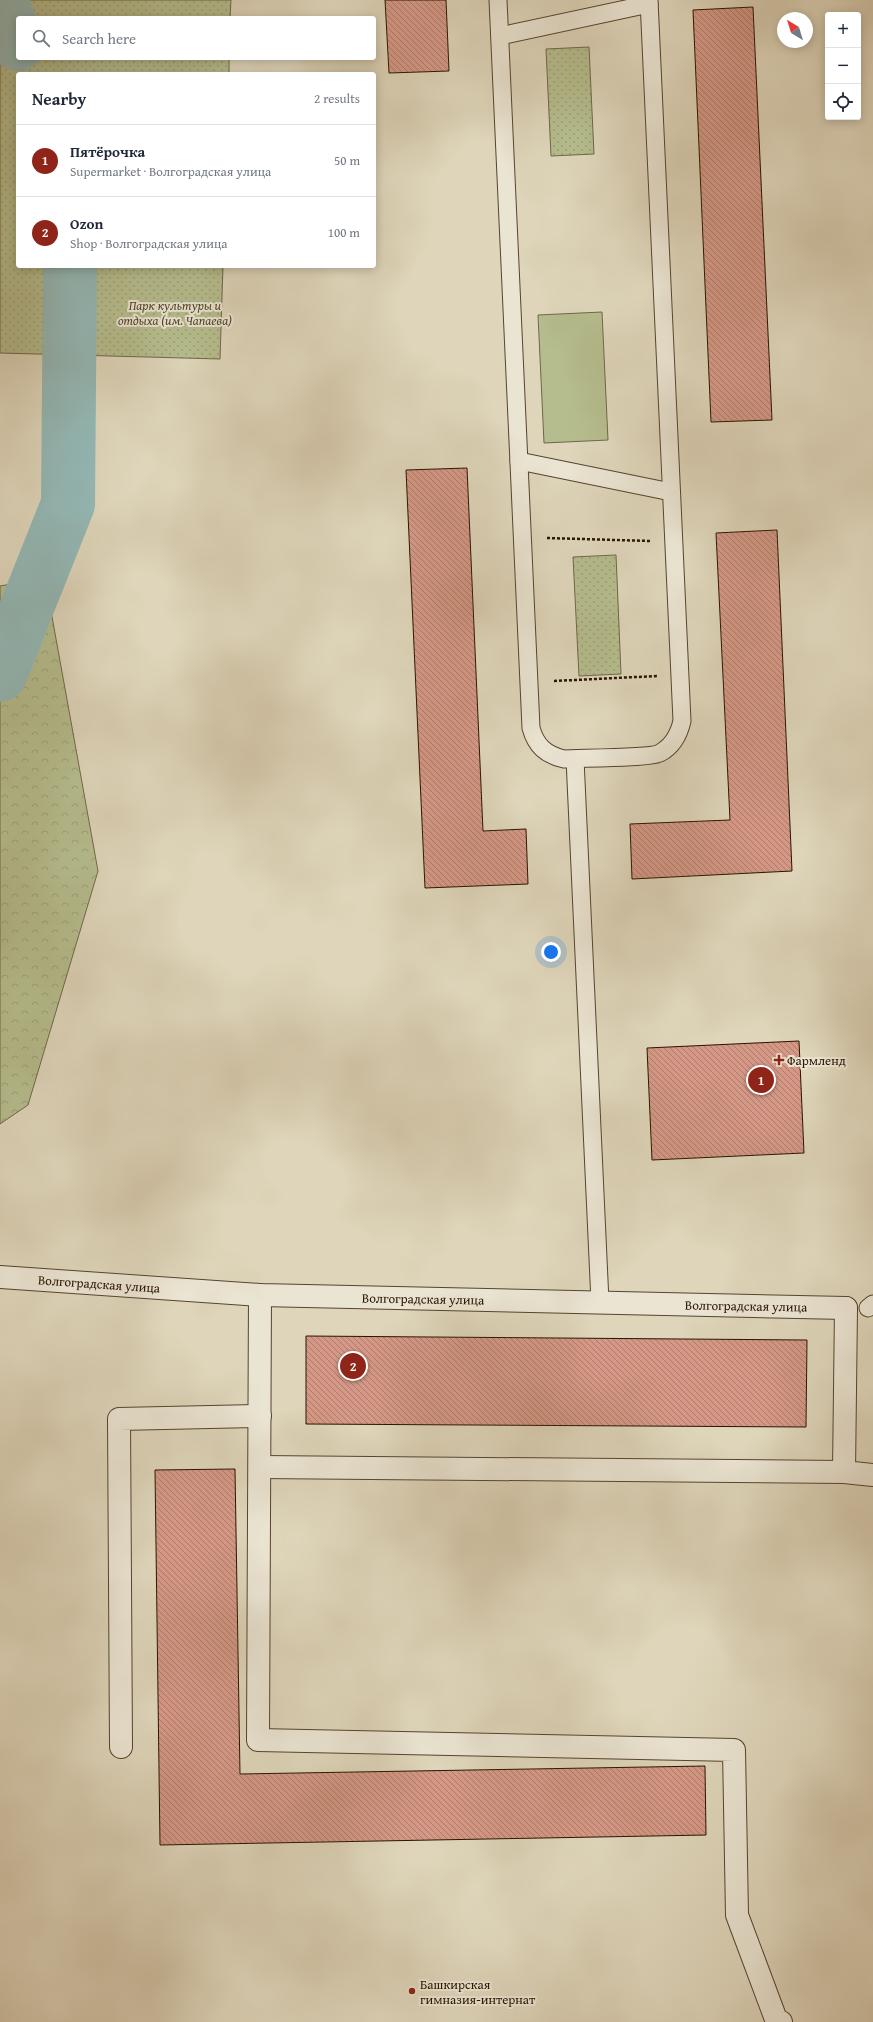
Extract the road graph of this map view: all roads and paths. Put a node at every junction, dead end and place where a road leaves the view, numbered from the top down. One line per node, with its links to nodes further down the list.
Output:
1 (498, 0): 3 (lane)
2 (649, 2): 3 (lane); 5 (lane)
3 (500, 36): 4 (lane)
4 (520, 461): 5 (lane); 6 (lane)
5 (671, 492): 7 (lane)
6 (523, 537): 7 (path); 9 (lane)
7 (674, 542): 8 (lane)
8 (679, 675): 9 (path); 10 (lane)
9 (529, 682): 10 (lane)
10 (575, 758): 13 (lane)
11 (0, 1277): 12 (street, Волгоградская улица)
12 (260, 1295): 13 (street, Волгоградская улица); 14 (street)
13 (600, 1302): 16 (street, Волгоградская улица)
14 (260, 1416): 15 (street); 18 (street)
15 (260, 1467): 16 (street); 19 (street)
16 (844, 1472): 17 (street)
17 (873, 1475)
18 (122, 1747)
19 (781, 2022)

